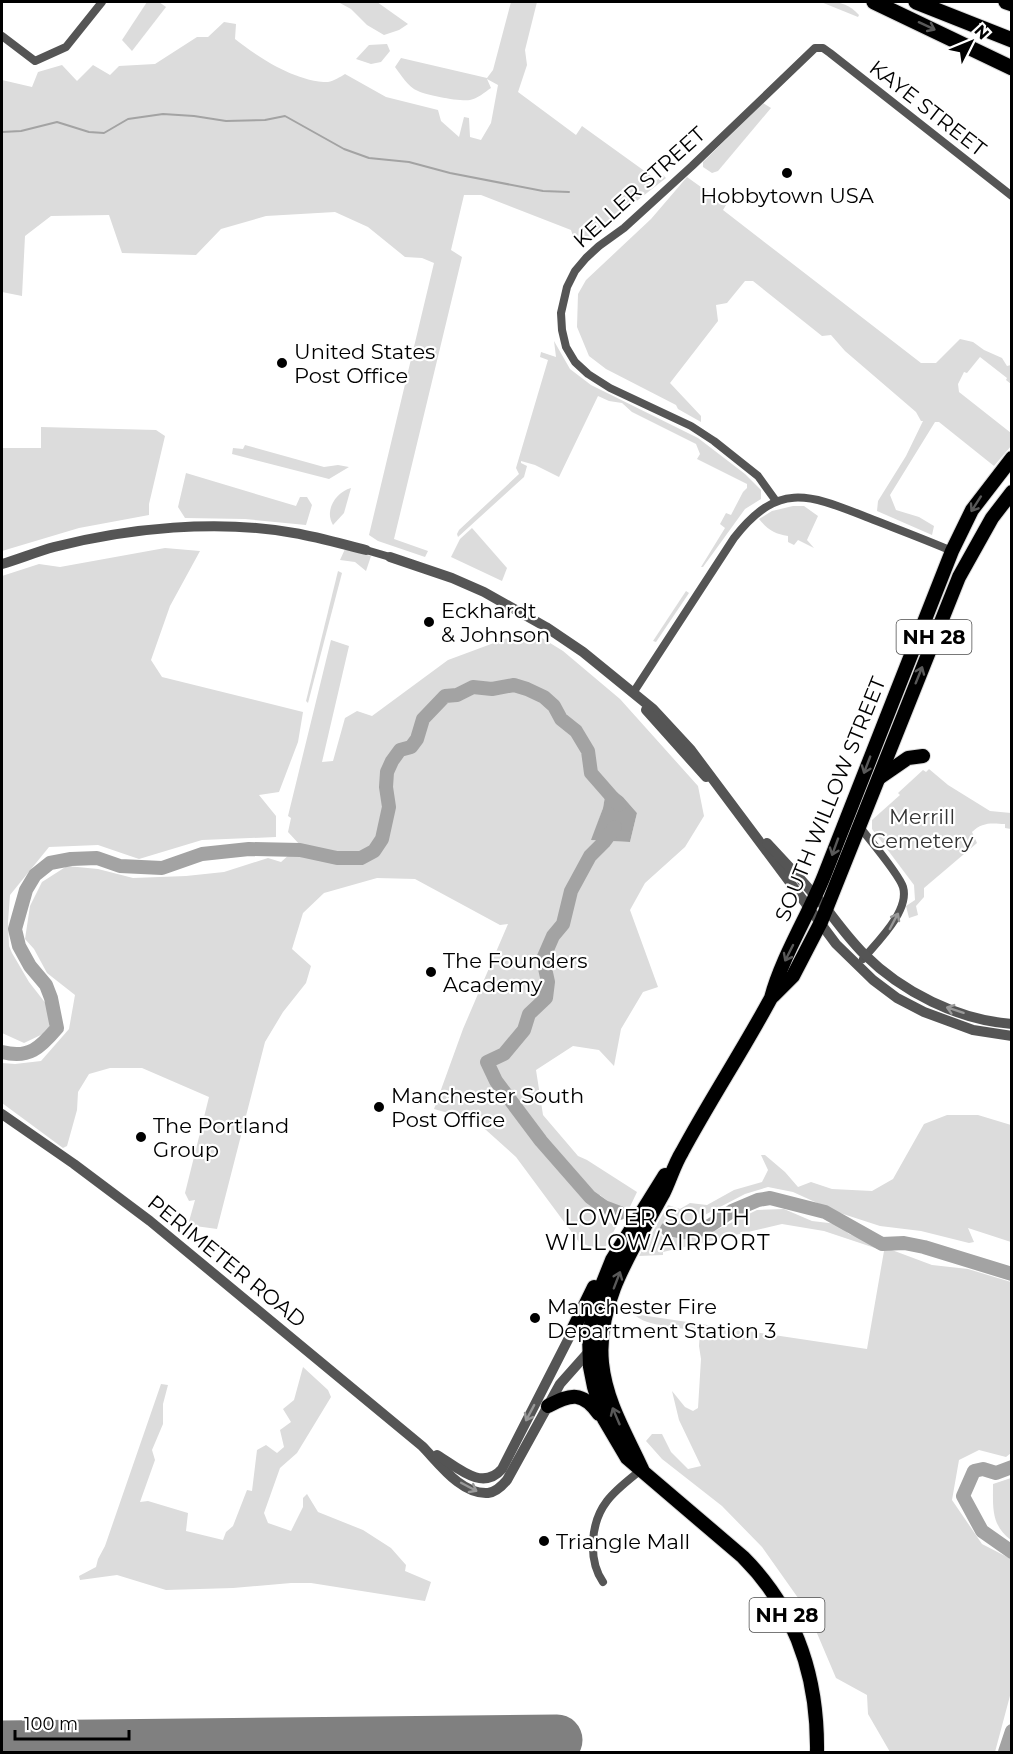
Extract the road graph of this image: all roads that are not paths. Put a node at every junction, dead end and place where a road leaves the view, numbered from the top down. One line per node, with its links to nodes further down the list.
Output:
1 (102, 2): 6 (street)
2 (874, 2): 9 (highway, one-way to 9)
3 (915, 2): 7 (highway)
4 (1006, 2): 5 (highway)
5 (1011, 4)
6 (2, 36)
7 (1011, 40)
8 (823, 48): 10 (street, KAYE STREET); 13 (street, KELLER STREET)
9 (1011, 68)
10 (1011, 196)
11 (1011, 458): 15 (main road, SOUTH WILLOW STREET / NH 28, one-way to 15)
12 (1011, 492): 20 (main road, SOUTH WILLOW STREET / NH 28, one-way to 12)
13 (776, 501): 15 (street); 18 (street)
14 (366, 550): 16 (street); 17 (street)
15 (952, 551): 22 (main road, SOUTH WILLOW STREET / NH 28, one-way to 22)
16 (390, 557): 18 (street)
17 (2, 564)
18 (633, 693): 22 (street)
19 (922, 756): 20 (main road)
20 (879, 778): 21 (main road, SOUTH WILLOW STREET / NH 28)
21 (859, 826): 23 (main road, SOUTH WILLOW STREET / NH 28); 24 (street, one-way to 21)
22 (813, 903): 23 (street); 26 (main road, SOUTH WILLOW STREET / NH 28, one-way to 26)
23 (824, 916): 24 (street); 25 (street); 26 (main road, SOUTH WILLOW STREET / NH 28)
24 (866, 956): 25 (street); 27 (street, one-way to 24)
25 (857, 966): 28 (street)
26 (771, 998): 30 (main road, SOUTH WILLOW STREET / NH 28)
27 (1011, 1024)
28 (1011, 1036)
29 (2, 1114): 37 (street, PERIMETER ROAD)
30 (676, 1162): 31 (main road, SOUTH WILLOW STREET / NH 28); 33 (main road, SOUTH WILLOW STREET / NH 28, one-way to 30)
31 (612, 1260): 32 (main road); 33 (main road, SOUTH WILLOW STREET / NH 28)
32 (573, 1330): 33 (street); 37 (street, PERIMETER ROAD, one-way to 37)
33 (595, 1335): 34 (main road, SOUTH WILLOW STREET / NH 28); 38 (main road, SOUTH WILLOW STREET / NH 28, one-way to 33)
34 (589, 1350): 35 (street, PERIMETER ROAD); 36 (main road, SOUTH WILLOW STREET / NH 28)
35 (548, 1406): 36 (main road); 37 (street, PERIMETER ROAD, one-way to 35)
36 (604, 1419): 38 (main road, SOUTH WILLOW STREET / NH 28)
37 (422, 1446)
38 (642, 1469): 39 (street); 40 (main road, SOUTH WILLOW STREET / NH 28)
39 (603, 1582)
40 (817, 1752)

